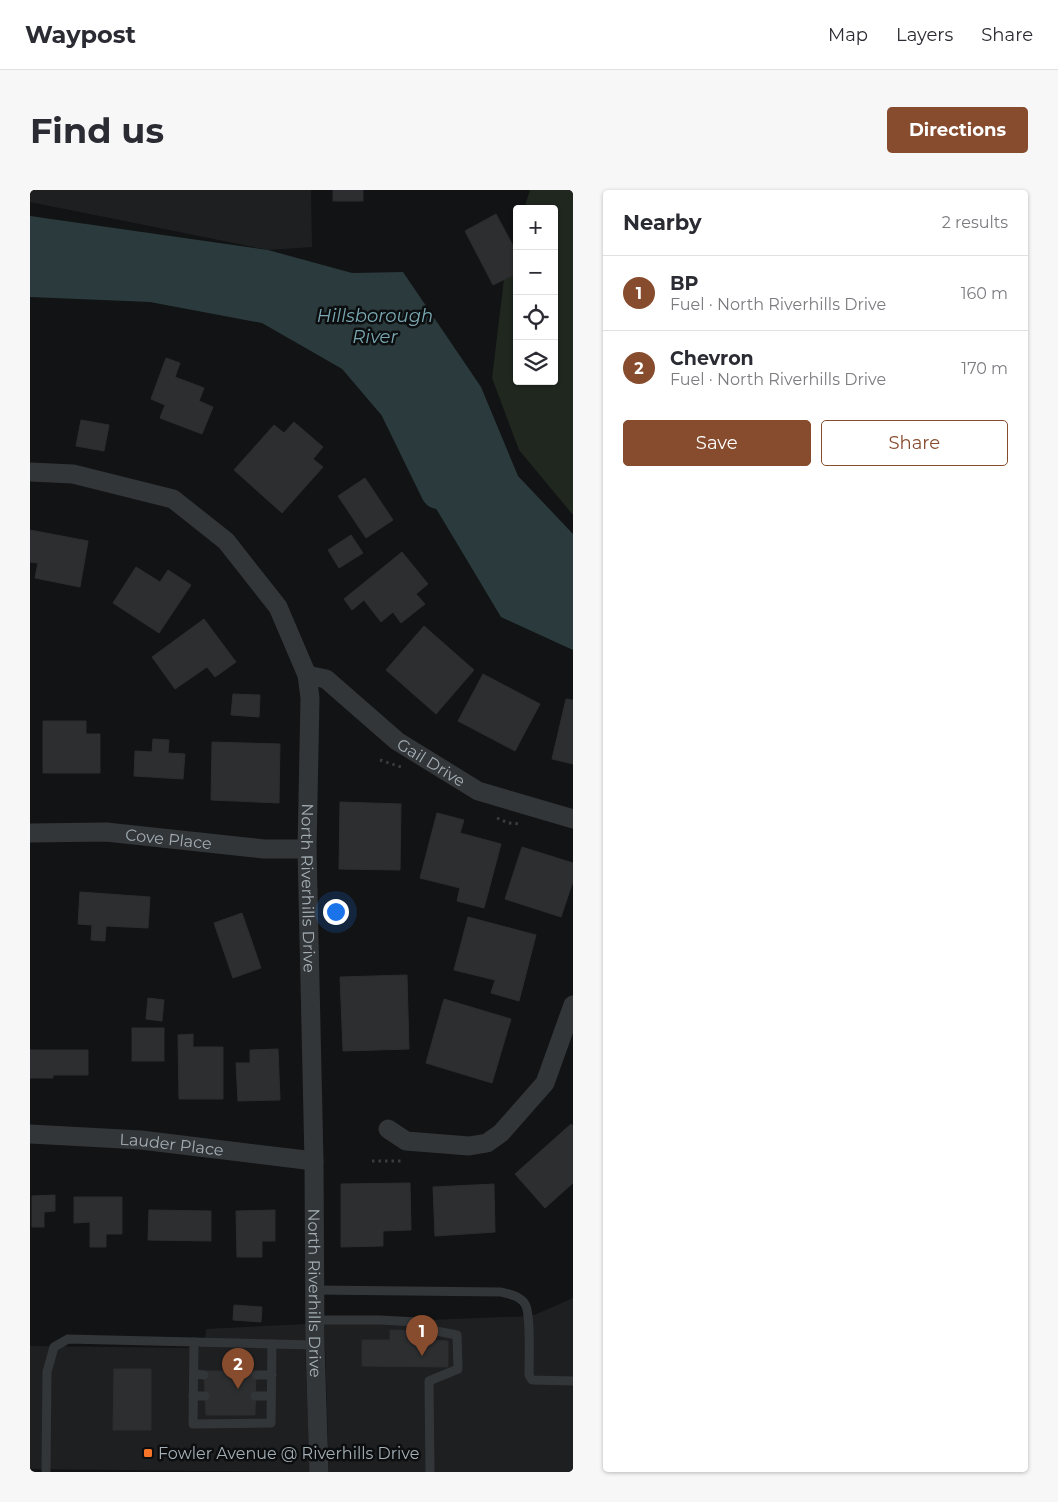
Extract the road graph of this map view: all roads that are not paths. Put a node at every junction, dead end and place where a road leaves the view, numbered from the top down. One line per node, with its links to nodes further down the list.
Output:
1 (30, 472): 2 (street, North Riverhills Drive)
2 (307, 674): 3 (street, Gail Drive); 5 (street, North Riverhills Drive)
3 (573, 819)
4 (30, 833): 5 (street, Cove Place)
5 (307, 849): 9 (street, North Riverhills Drive)
6 (573, 1005): 7 (street)
7 (388, 1129)
8 (30, 1134): 9 (street, Lauder Place)
9 (314, 1161): 10 (street, North Riverhills Drive)
10 (315, 1290): 11 (street, North Riverhills Drive); 19 (lane)
11 (316, 1320): 14 (street, North Riverhills Drive); 26 (lane)
12 (194, 1342): 13 (lane); 15 (lane); 24 (lane)
13 (272, 1344): 14 (lane); 18 (lane)
14 (315, 1345): 25 (street, North Riverhills Drive)
15 (194, 1374): 16 (lane); 20 (lane)
16 (204, 1375)
17 (256, 1375): 18 (lane)
18 (272, 1375): 23 (lane)
19 (573, 1381)
20 (194, 1396): 21 (lane); 23 (lane)
21 (205, 1396)
22 (255, 1396): 23 (lane)
23 (271, 1396)
24 (46, 1472)
25 (319, 1472)
26 (430, 1472)

